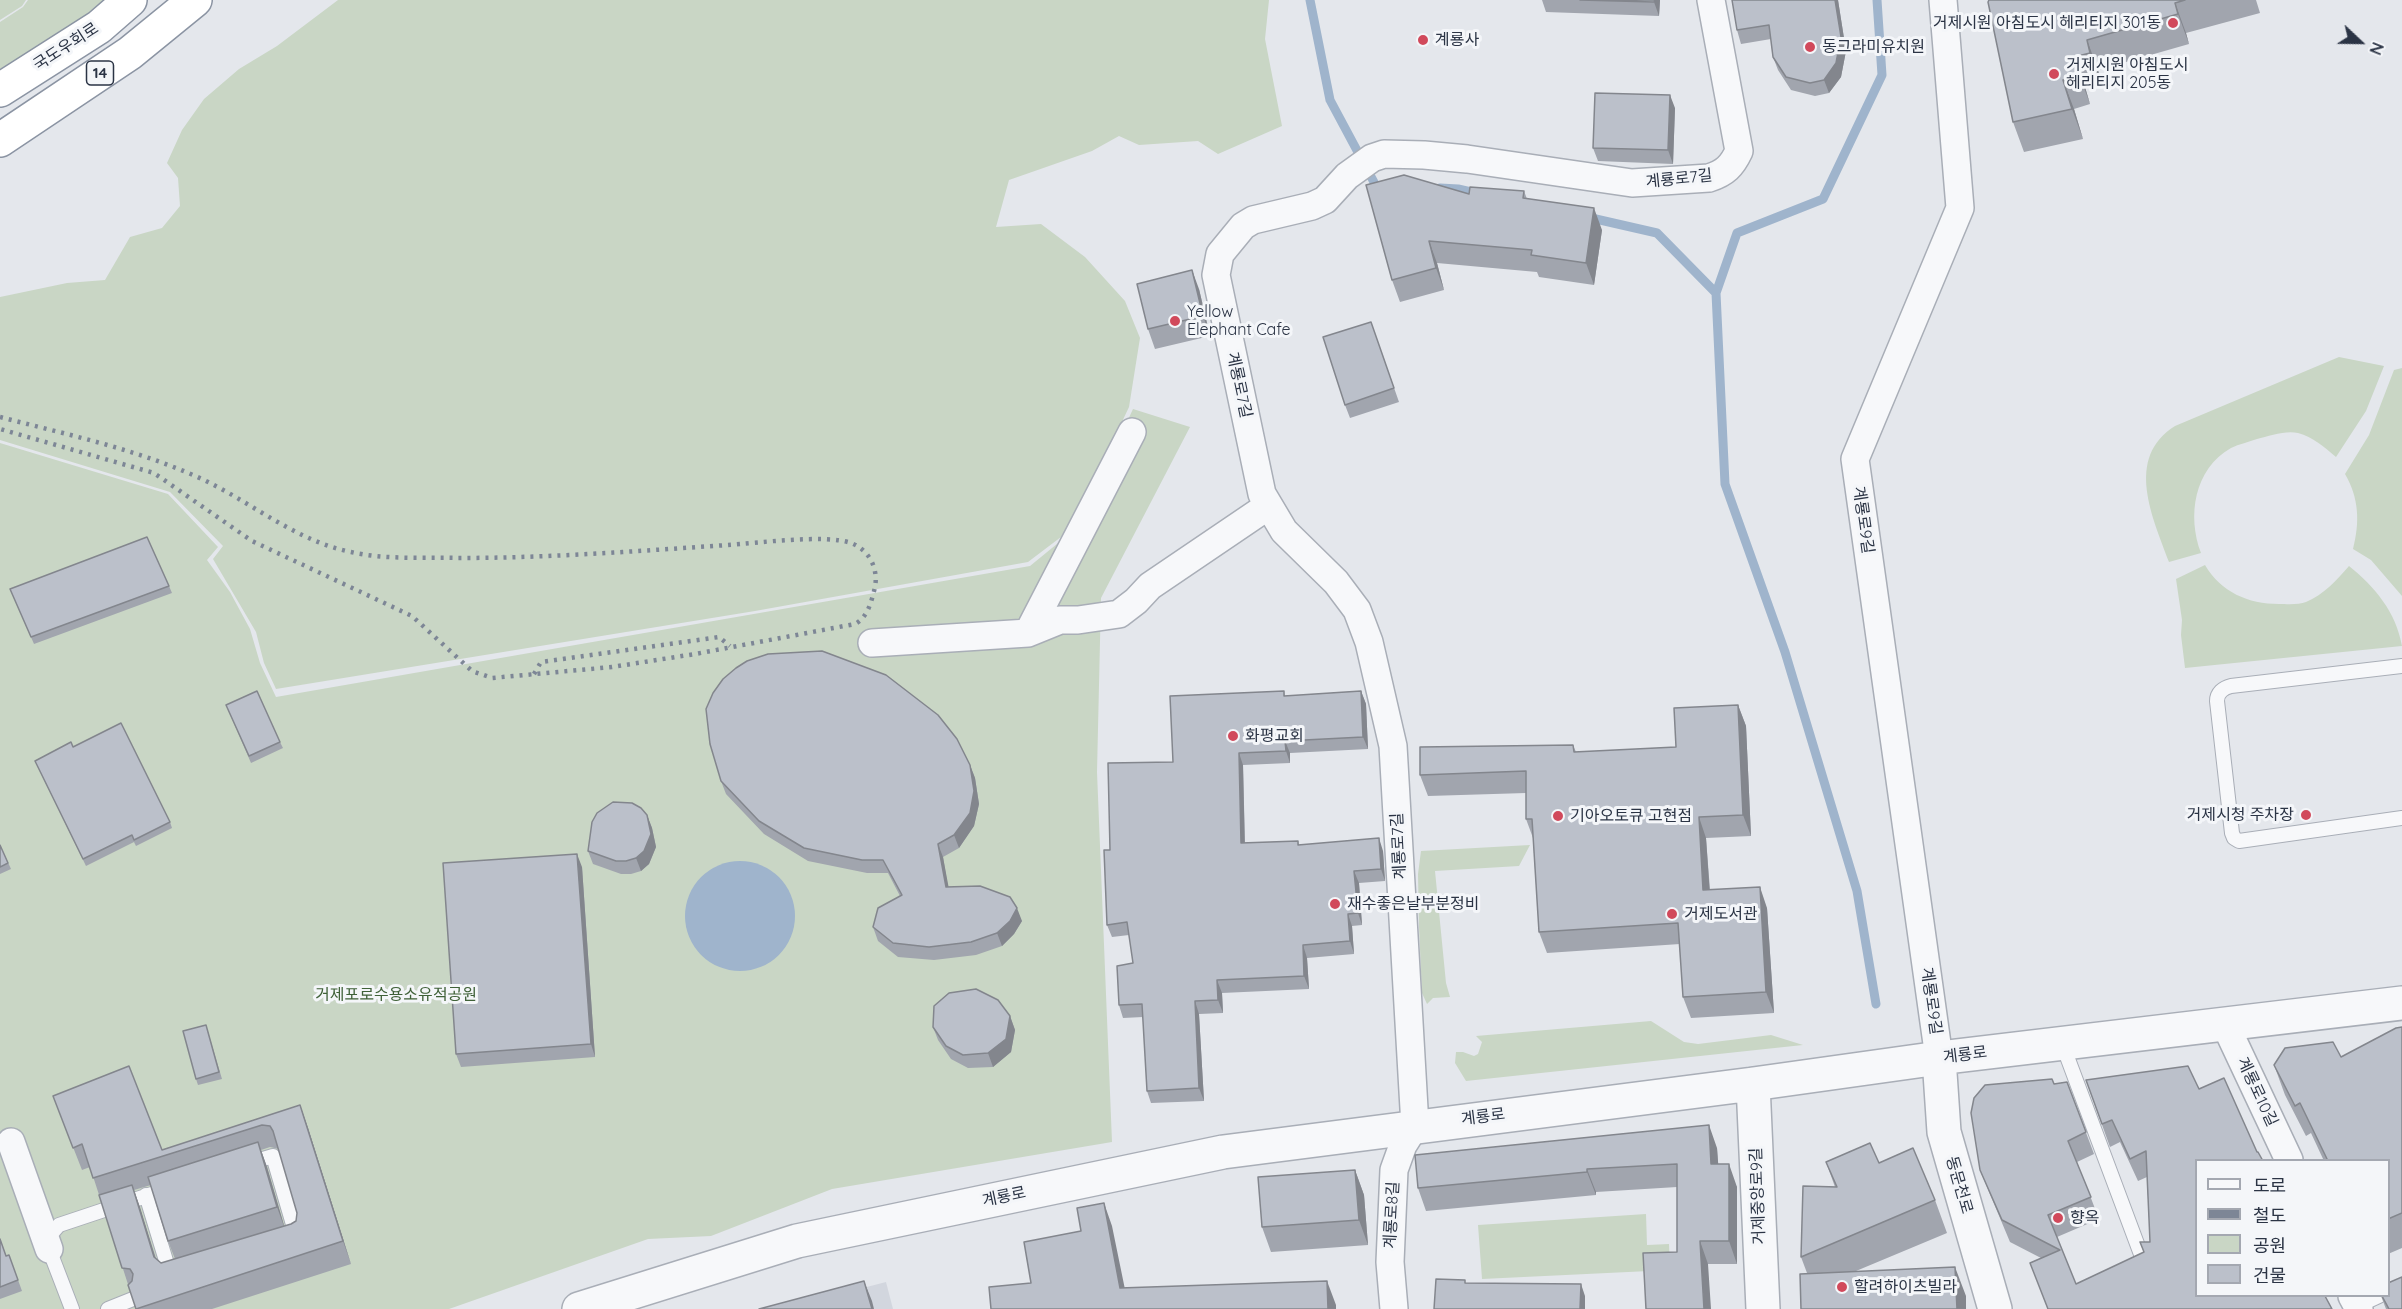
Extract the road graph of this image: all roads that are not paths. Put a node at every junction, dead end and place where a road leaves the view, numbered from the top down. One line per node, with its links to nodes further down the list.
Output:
1 (130, 0): 5 (highway, 국도우회로 / 14)
2 (195, 0): 6 (highway, 14)
3 (1711, 0): 8 (street, 계룡로7길)
4 (1943, 0): 16 (street, 계룡로9길)
5 (0, 90)
6 (0, 140)
7 (1132, 432): 9 (street)
8 (1268, 506): 9 (street); 18 (street, 계룡로7길)
9 (1028, 633): 10 (street)
10 (872, 642)
11 (2402, 666): 12 (lane)
12 (2402, 818)
13 (2402, 1004): 14 (street, 계룡로)
14 (2225, 1024): 15 (street, 계룡로); 20 (street, 계룡로10길)
15 (2062, 1043): 16 (street, 계룡로); 26 (lane)
16 (1939, 1058): 17 (street, 계룡로); 36 (street, 동문천로)
17 (1753, 1084): 18 (street, 계룡로); 35 (street, 거제중앙로9길)
18 (1415, 1126): 33 (street, 계룡로); 34 (street, 계룡로8길)
19 (11, 1142): 25 (street)
20 (2288, 1159)
21 (230, 1169): 24 (lane)
22 (188, 1182): 23 (lane)
23 (146, 1195): 25 (lane); 27 (lane)
24 (287, 1241)
25 (49, 1249): 28 (lane)
26 (2142, 1257)
27 (192, 1270)
28 (64, 1288): 29 (lane); 30 (lane)
29 (60, 1309)
30 (72, 1309)
31 (108, 1309): 32 (lane)
32 (119, 1309)
33 (579, 1309)
34 (1394, 1309)
35 (1763, 1309)
36 (1995, 1309)

